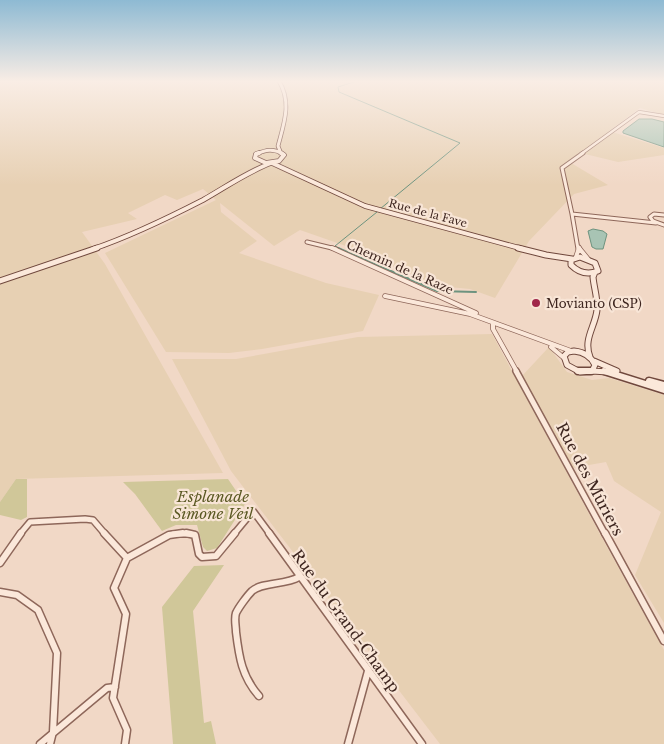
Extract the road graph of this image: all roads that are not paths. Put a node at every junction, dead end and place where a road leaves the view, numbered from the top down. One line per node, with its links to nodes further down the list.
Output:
1 (285, 116): 3 (main road)
2 (634, 116): 11 (street)
3 (282, 131): 4 (main road); 5 (main road)
4 (267, 150): 5 (main road); 6 (main road)
5 (280, 152): 7 (main road)
6 (256, 160): 8 (main road, Rue de la Fave); 9 (main road)
7 (282, 160): 8 (main road); 10 (main road, Rue de la Fave)
8 (271, 163): 9 (main road); 10 (main road, Rue de la Fave)
9 (236, 179): 25 (main road)
10 (309, 181): 19 (main road, Rue de la Fave)
11 (572, 214): 14 (street); 18 (street)
12 (664, 215): 13 (street)
13 (650, 217): 14 (street); 15 (street)
14 (631, 220): 15 (street)
15 (656, 223): 16 (street)
16 (664, 225)
17 (307, 242): 28 (street, Chemin de la Raze)
18 (578, 246): 20 (street); 21 (street)
19 (546, 255): 20 (main road, Rue de la Fave); 22 (main road, Rue de la Fave)
20 (574, 258): 21 (main road, Rue de la Fave); 22 (main road)
21 (588, 259): 24 (main road)
22 (570, 265): 23 (main road, Rue de la Fave)
23 (582, 272): 24 (main road); 26 (main road)
24 (595, 272): 26 (main road)
25 (0, 281)
26 (595, 290): 30 (main road)
27 (385, 296): 28 (street)
28 (481, 317): 29 (street)
29 (493, 327): 31 (street); 41 (street, Rue des Mûriers)
30 (590, 331): 32 (main road); 34 (main road)
31 (541, 341): 32 (street); 33 (street)
32 (572, 351): 33 (main road); 34 (main road)
33 (564, 358): 35 (main road)
34 (592, 359): 35 (main road); 36 (main road)
35 (592, 371): 36 (main road)
36 (663, 388)
37 (127, 558): 38 (street); 39 (street, Rue du Grand-Champ); 43 (street)
38 (0, 563)
39 (299, 578): 42 (street, Rue du Grand-Champ); 44 (street)
40 (0, 592): 45 (street)
41 (664, 641)
42 (368, 671): 49 (street); 50 (street, Rue du Grand-Champ)
43 (115, 687): 45 (street); 48 (street)
44 (259, 696)
45 (54, 732): 46 (street); 47 (street)
46 (40, 744)
47 (50, 744)
48 (125, 744)
49 (348, 744)
50 (422, 744)

